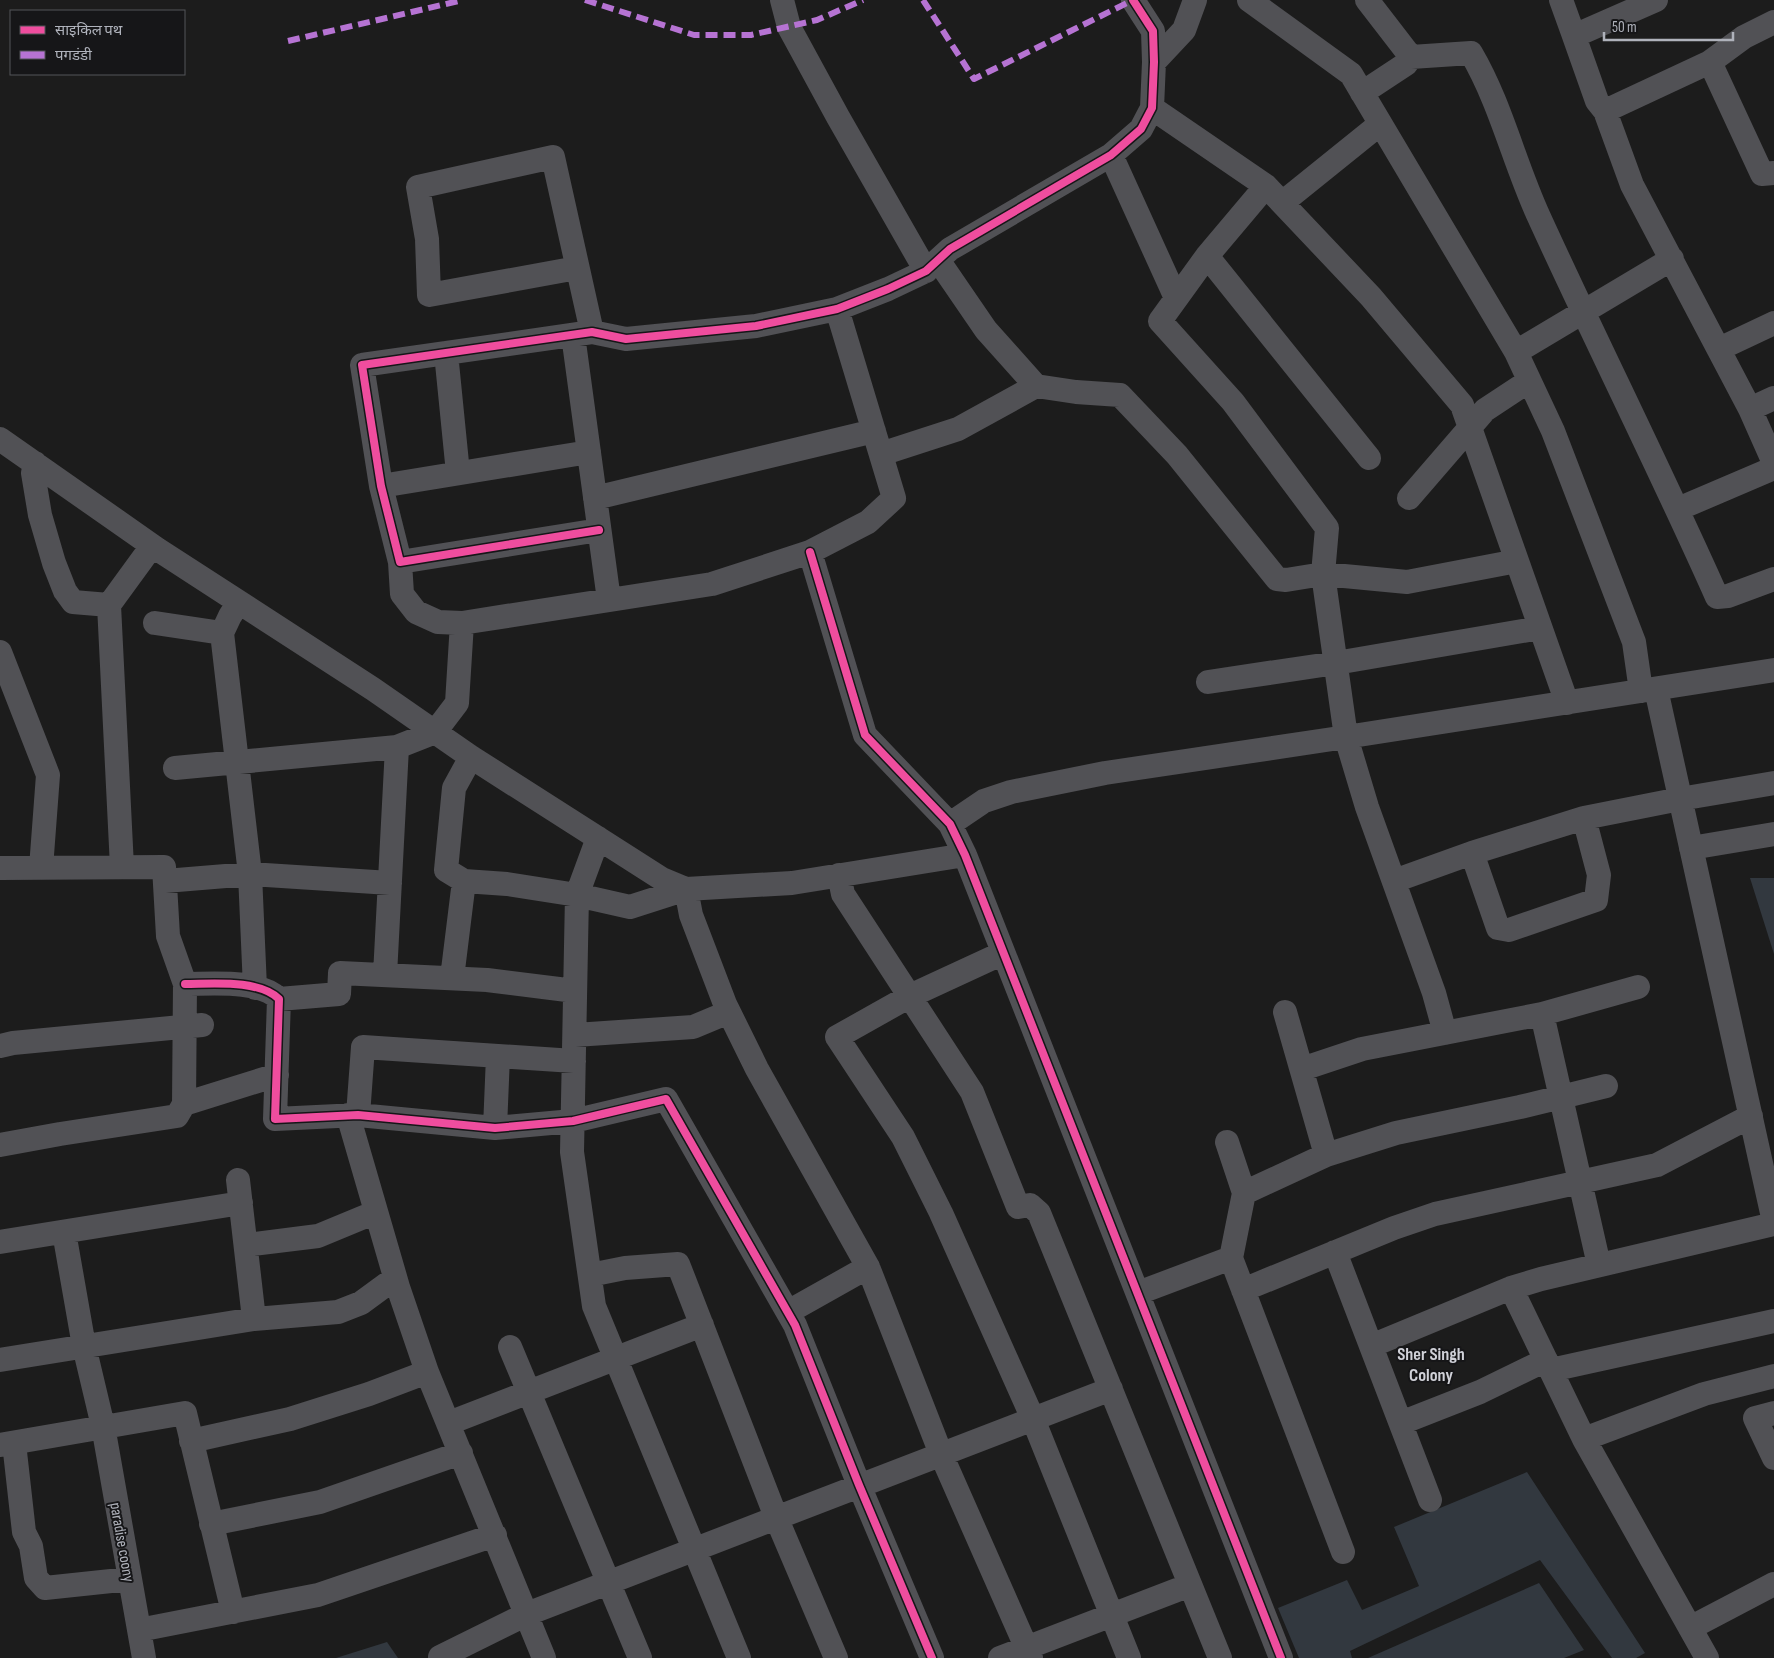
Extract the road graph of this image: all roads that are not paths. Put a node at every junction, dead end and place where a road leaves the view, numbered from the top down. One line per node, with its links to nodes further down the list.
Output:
1 (782, 0): 22 (street)
2 (1133, 0): 11 (street)
3 (1195, 0): 11 (street)
4 (1248, 0): 13 (street)
5 (1367, 0): 10 (street)
6 (1560, 0): 9 (street)
7 (1656, 0): 9 (street)
8 (1774, 22): 12 (street)
9 (1574, 36): 15 (street)
10 (1411, 57): 13 (street); 26 (street)
11 (1154, 62): 14 (street)
12 (1710, 62): 15 (street); 18 (street)
13 (1362, 93): 16 (street)
14 (1152, 108): 17 (street); 19 (street)
15 (1605, 111): 21 (street)
16 (1380, 124): 19 (street); 30 (street)
17 (1111, 155): 22 (street); 24 (street)
18 (1774, 173)
19 (1274, 195): 20 (street); 36 (street)
20 (1208, 256): 24 (street); 41 (street)
21 (1672, 259): 26 (street); 29 (street)
22 (932, 266): 25 (street); 33 (street)
23 (577, 268): 23 (street); 28 (street)
24 (1176, 298): 55 (street)
25 (837, 309): 28 (street); 37 (street)
26 (1583, 312): 30 (street); 49 (street)
27 (1774, 323): 29 (street)
28 (582, 334): 31 (street); 39 (street)
29 (1719, 349): 35 (street)
30 (1516, 352): 32 (street)
31 (446, 353): 45 (street); 46 (street)
32 (1529, 381): 36 (street); 68 (street)
33 (1036, 386): 40 (street); 55 (street)
34 (1774, 398): 35 (street)
35 (1750, 409): 43 (street)
36 (1468, 428): 48 (street); 53 (street)
37 (874, 430): 40 (street); 47 (street)
38 (0, 438): 42 (street)
39 (589, 452): 45 (street); 47 (street)
40 (881, 454): 52 (street)
41 (1369, 458)
42 (35, 463): 51 (street); 59 (street)
43 (1774, 463)
44 (1774, 468): 49 (street)
45 (458, 473): 46 (street)
46 (382, 486): 54 (street)
47 (595, 498): 50 (street)
48 (1409, 498)
49 (1678, 509): 56 (street)
50 (599, 530): 54 (street); 57 (street)
51 (152, 546): 58 (street); 59 (street)
52 (810, 552): 57 (street); 79 (street)
53 (1517, 560): 55 (street); 62 (street)
54 (400, 562): 61 (street)
55 (1323, 574): 65 (street)
56 (1774, 579)
57 (609, 600): 61 (street)
58 (239, 602): 63 (street); 70 (street)
59 (109, 605): 85 (street)
60 (155, 623): 63 (street)
61 (462, 623): 70 (street)
62 (1540, 628): 65 (street); 69 (street)
63 (222, 633): 74 (street)
64 (0, 652): 87 (street)
65 (1336, 663): 67 (street); 71 (street)
66 (1774, 670): 68 (street)
67 (1208, 682)
68 (1649, 690): 69 (street); 77 (street)
69 (1567, 703): 71 (street)
70 (435, 732): 72 (street); 73 (street)
71 (1346, 737): 79 (street); 92 (street)
72 (397, 747): 74 (street); 93 (street)
73 (471, 756): 81 (street); 91 (street)
74 (238, 761): 75 (street); 88 (street)
75 (175, 768)
76 (1774, 783): 77 (street)
77 (1680, 799): 78 (street); 82 (street)
78 (1584, 818): 83 (street); 83 (street)
79 (950, 824): 84 (street)
80 (1774, 834): 82 (street)
81 (598, 838): 94 (street); 95 (street)
82 (1691, 848): 120 (street)
83 (1472, 852): 92 (street)
84 (965, 855): 89 (street); 96 (street)
85 (122, 867): 87 (street); 90 (street)
86 (0, 868): 87 (street)
87 (41, 868)
88 (250, 874): 90 (street); 93 (street); 101 (street)
89 (839, 875): 94 (street); 103 (street)
90 (165, 881): 99 (street)
91 (464, 881): 95 (street); 98 (street)
92 (1394, 881): 109 (street)
93 (390, 883): 97 (street)
94 (686, 889): 95 (street); 105 (street)
95 (577, 895): 102 (street)
96 (1004, 953): 103 (street); 144 (street)
97 (385, 975): 98 (street); 104 (street)
98 (452, 978): 102 (street)
99 (185, 984): 101 (street); 108 (street)
100 (1638, 987): 107 (street)
101 (255, 988): 104 (street)
102 (575, 991): 110 (street)
103 (910, 996): 157 (street); 160 (street)
104 (279, 999): 115 (street)
105 (729, 1012): 110 (street); 139 (street)
106 (1285, 1012): 114 (street)
107 (1542, 1014): 109 (street); 117 (street)
108 (193, 1026): 111 (street); 118 (street)
109 (1445, 1032): 114 (street)
110 (574, 1035): 113 (street)
111 (0, 1046)
112 (498, 1056): 113 (street); 119 (street); 122 (street)
113 (574, 1061): 121 (street)
114 (1302, 1069): 126 (street)
115 (277, 1075): 118 (street); 119 (street)
116 (1606, 1086): 117 (street)
117 (1560, 1098): 126 (street); 128 (street)
118 (184, 1104): 124 (street)
119 (353, 1115): 122 (street); 131 (street)
120 (1751, 1116): 125 (street); 128 (street)
121 (573, 1121): 122 (street); 140 (street); 145 (street)
122 (495, 1128)
123 (1227, 1142): 129 (street)
124 (0, 1145)
125 (1766, 1146): 132 (street)
126 (1326, 1155): 129 (street)
127 (238, 1180): 130 (street)
128 (1580, 1182): 136 (street); 138 (street)
129 (1244, 1192): 137 (street)
130 (241, 1203): 133 (street); 135 (street)
131 (376, 1212): 135 (street); 141 (street)
132 (1774, 1223): 138 (street)
133 (64, 1232): 134 (street); 149 (street, paradise coony)
134 (0, 1242)
135 (246, 1245): 146 (street)
136 (1335, 1252): 143 (street); 150 (street)
137 (1231, 1258): 143 (street); 144 (street)
138 (1599, 1265): 142 (street)
139 (868, 1267): 145 (street); 168 (street)
140 (590, 1275): 148 (street); 152 (street)
141 (395, 1278): 146 (street); 155 (street)
142 (1511, 1288): 150 (street); 154 (street)
143 (1243, 1290): 176 (street)
144 (1138, 1293): 197 (street)
145 (788, 1312): 170 (street)
146 (254, 1319): 149 (street)
147 (1774, 1320): 154 (street)
148 (702, 1325): 152 (street); 172 (street)
149 (84, 1346): 153 (street); 163 (street, paradise coony)
150 (1371, 1346): 162 (street)
151 (510, 1347): 158 (street)
152 (616, 1358): 158 (street); 175 (street)
153 (0, 1360)
154 (1548, 1365): 162 (street); 164 (street)
155 (427, 1372): 161 (street); 165 (street)
156 (1774, 1376): 164 (street)
157 (1111, 1389): 160 (street); 180 (street)
158 (529, 1392): 161 (street); 178 (street)
159 (1774, 1413): 169 (street)
160 (1032, 1419): 168 (street); 183 (street)
161 (449, 1423): 167 (street)
162 (1400, 1423): 171 (street)
163 (102, 1426): 165 (street); 166 (street); 177 (street, paradise coony)
164 (1584, 1439): 184 (street)
165 (191, 1441): 173 (street)
166 (7, 1444): 177 (street)
167 (461, 1453): 173 (street); 174 (street)
168 (941, 1454): 170 (street); 186 (street)
169 (1774, 1458)
170 (859, 1485): 172 (street); 193 (street)
171 (1430, 1500)
172 (776, 1517): 175 (street); 192 (street)
173 (212, 1524): 181 (street)
174 (494, 1535): 181 (street); 182 (street)
175 (694, 1549): 178 (street); 191 (street)
176 (1343, 1552)
177 (130, 1579): 185 (street, paradise coony)
178 (609, 1582): 182 (street); 190 (street)
179 (1774, 1584): 184 (street)
180 (1190, 1585): 183 (street); 196 (street)
181 (233, 1612): 185 (street)
182 (527, 1614): 187 (street); 189 (street)
183 (1112, 1615): 186 (street); 195 (street)
184 (1690, 1628): 198 (street)
185 (139, 1630): 188 (street, paradise coony)
186 (1029, 1653): 194 (street)
187 (440, 1657)
188 (144, 1658)
189 (544, 1658)
190 (640, 1658)
191 (739, 1658)
192 (836, 1658)
193 (932, 1658)
194 (1000, 1658)
195 (1129, 1658)
196 (1220, 1658)
197 (1281, 1658)
198 (1707, 1658)

